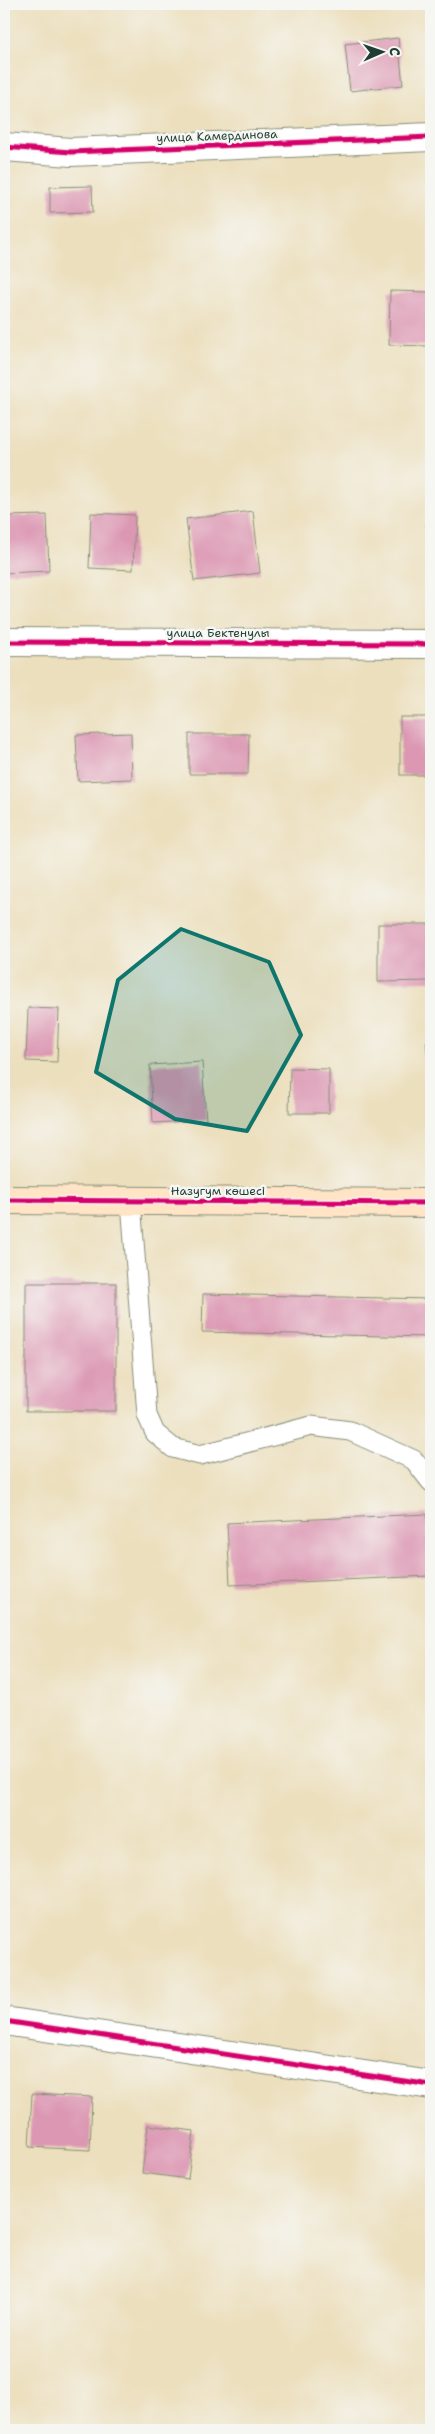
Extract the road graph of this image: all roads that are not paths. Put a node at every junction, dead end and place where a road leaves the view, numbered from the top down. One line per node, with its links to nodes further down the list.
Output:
1 (431, 137): 2 (street, улица Камердинова)
2 (4, 147)
3 (4, 642): 4 (street, улица Бектенулы)
4 (431, 644)
5 (4, 1200): 6 (street, Назугум көшесі)
6 (131, 1201): 7 (street, Назугум көшесі); 8 (lane)
7 (431, 1203)
8 (431, 1482)
9 (4, 2021): 10 (street)
10 (431, 2085)

